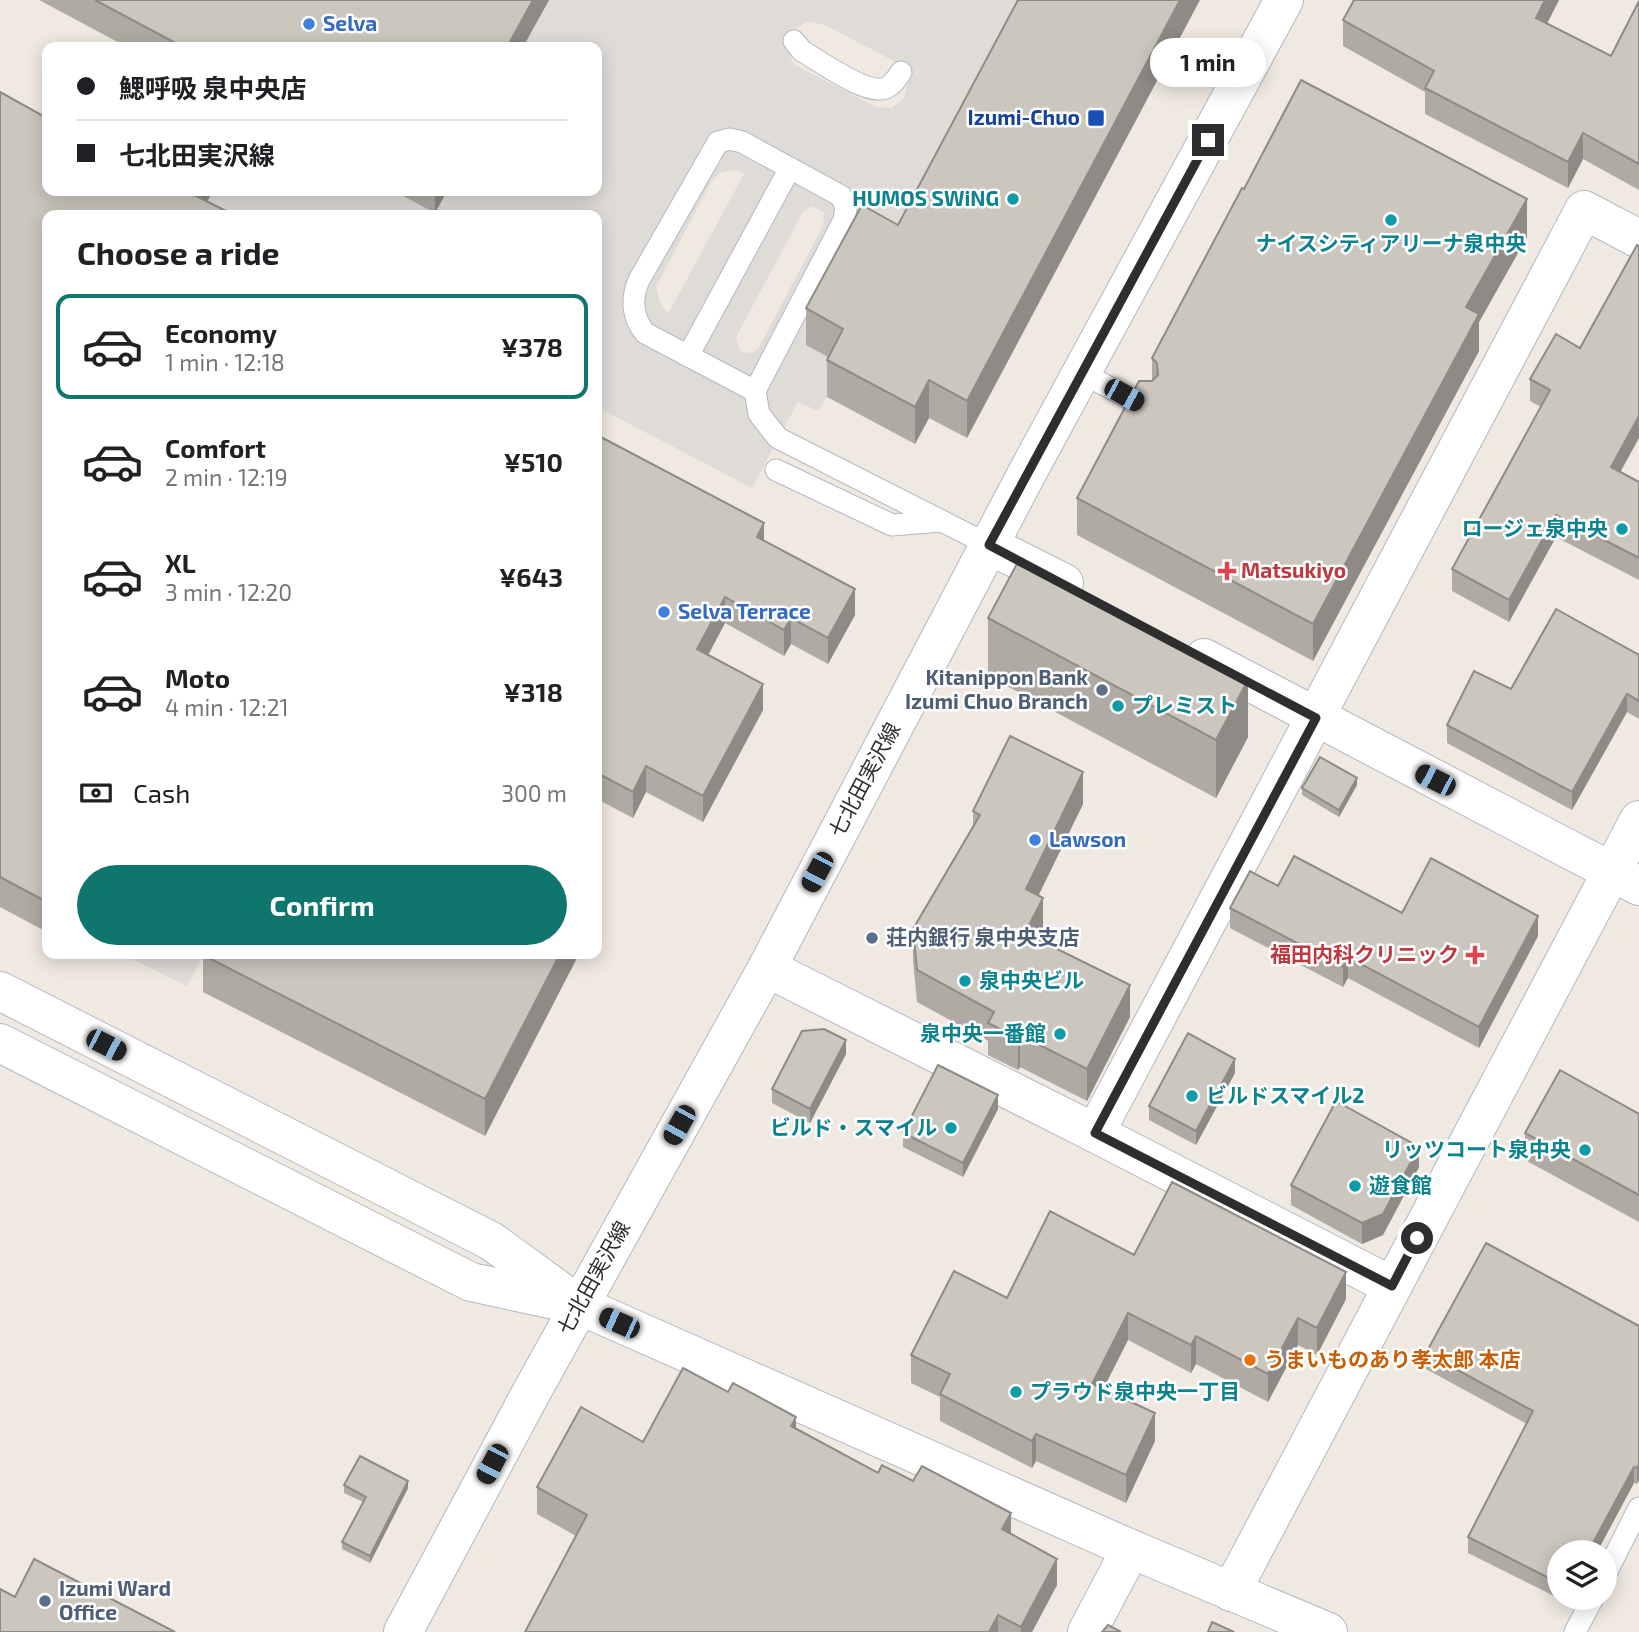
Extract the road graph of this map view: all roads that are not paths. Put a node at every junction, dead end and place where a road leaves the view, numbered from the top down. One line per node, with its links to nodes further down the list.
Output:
1 (1284, 0): 7 (street, 七北田実沢線)
2 (794, 41): 3 (lane)
3 (901, 72)
4 (790, 168): 6 (lane); 6 (lane); 8 (lane)
5 (1639, 239): 15 (street)
6 (688, 356): 8 (lane)
7 (1082, 373): 9 (lane); 12 (street, 七北田実沢線)
8 (755, 391): 11 (lane)
9 (1146, 407)
10 (776, 470): 11 (lane)
11 (941, 521): 12 (lane)
12 (989, 545): 13 (street); 18 (street, 七北田実沢線)
13 (1099, 602)
14 (1171, 641): 15 (street)
15 (1316, 718): 17 (street); 21 (street)
16 (1639, 820): 17 (street)
17 (1625, 878): 22 (street)
18 (767, 968): 21 (street); 23 (street, 七北田実沢線)
19 (0, 991): 23 (street)
20 (0, 1043): 23 (street)
21 (1095, 1133): 22 (street)
22 (1392, 1286): 27 (street)
23 (579, 1305): 25 (street); 29 (street, 七北田実沢線)
24 (1639, 1508): 26 (lane)
25 (1131, 1549): 27 (street); 30 (street)
26 (1617, 1551)
27 (1231, 1592): 31 (street)
28 (1587, 1610): 32 (lane)
29 (402, 1632)
30 (1087, 1632)
31 (1328, 1632)
32 (1576, 1632)

